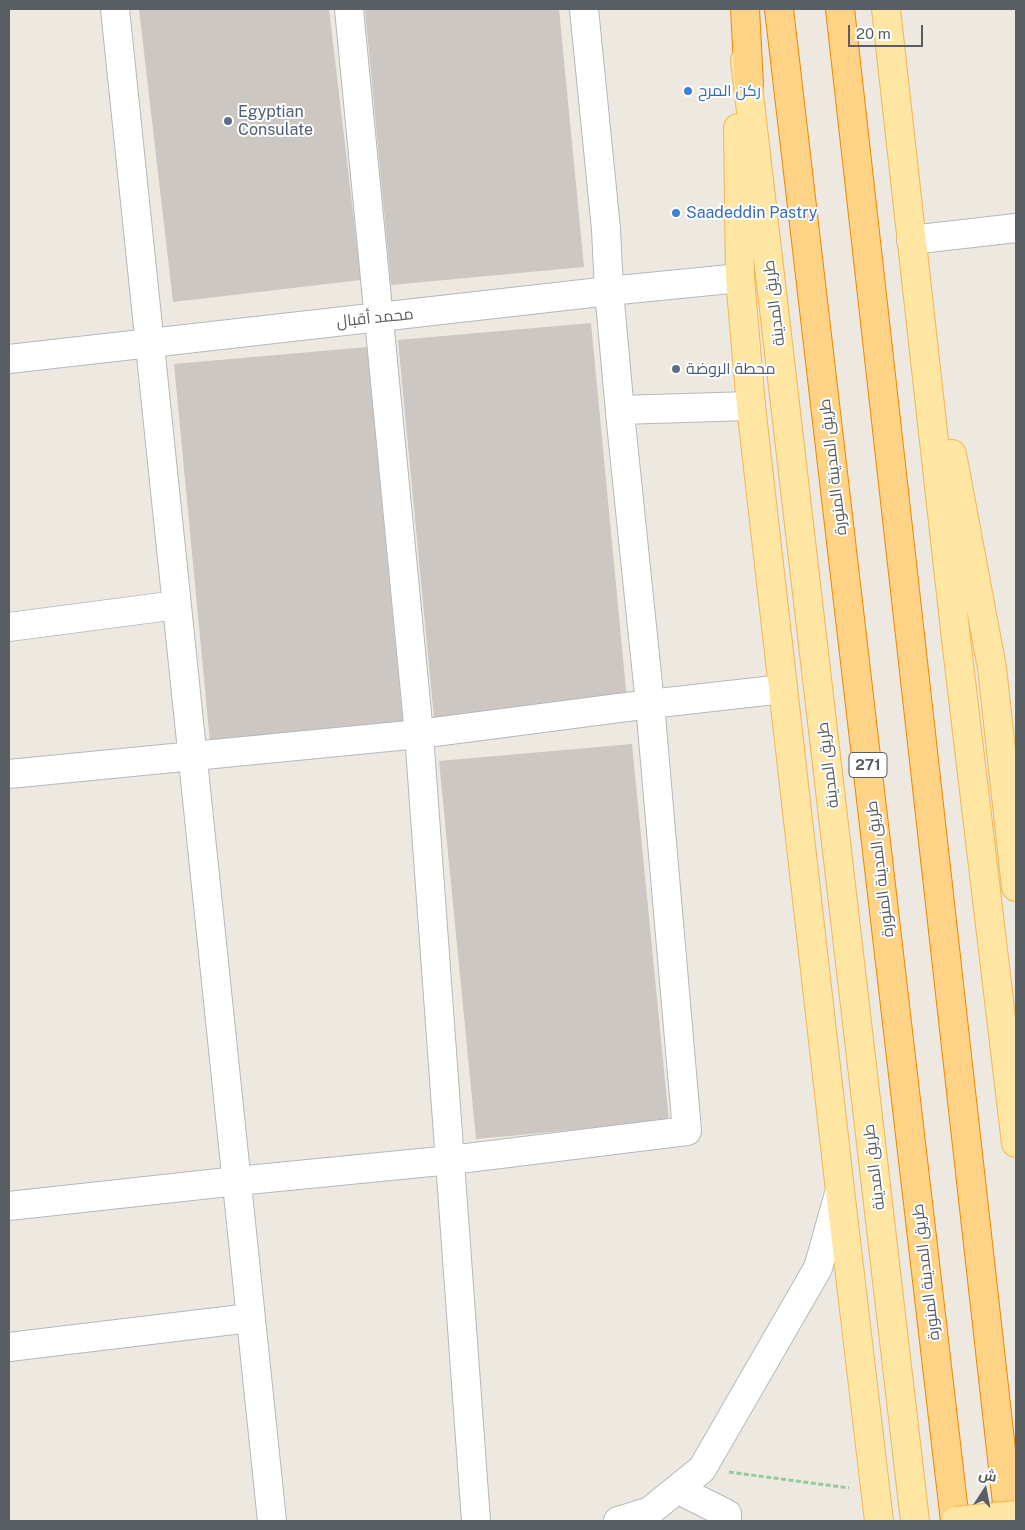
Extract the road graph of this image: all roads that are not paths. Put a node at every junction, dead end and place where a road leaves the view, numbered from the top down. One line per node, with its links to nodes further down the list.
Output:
1 (115, 9): 15 (street)
2 (349, 9): 14 (street)
3 (584, 9): 13 (street)
4 (737, 9): 9 (main road, طريق المدينة); 12 (main road, طريق المدينة)
5 (745, 9): 9 (highway)
6 (779, 9): 42 (highway, طريق المدينة المنورة / 271)
7 (840, 9): 43 (highway)
8 (886, 9): 11 (main road)
9 (749, 84): 41 (main road, طريق المدينة)
10 (1016, 228): 11 (street)
11 (911, 240): 26 (main road); 27 (main road)
12 (740, 278): 13 (street, محمد أقبال); 17 (main road, طريق المدينة)
13 (609, 291): 14 (street, محمد أقبال); 18 (street)
14 (380, 317): 15 (street, محمد أقبال); 23 (street)
15 (150, 343): 16 (street, محمد أقبال); 19 (street)
16 (9, 359)
17 (751, 406): 18 (street); 21 (main road, طريق المدينة)
18 (620, 417): 22 (street)
19 (177, 605): 20 (street); 24 (street)
20 (9, 627)
21 (783, 689): 22 (street); 30 (main road, طريق المدينة)
22 (650, 704): 23 (street); 28 (street)
23 (419, 734): 24 (street); 28 (street)
24 (192, 755): 25 (street); 29 (street)
25 (9, 774)
26 (1016, 887)
27 (1016, 1143)
28 (451, 1160): 29 (street); 37 (street)
29 (236, 1181): 31 (street); 32 (street)
30 (840, 1190): 34 (street); 40 (main road, طريق المدينة)
31 (9, 1206)
32 (250, 1318): 33 (street); 36 (street)
33 (9, 1347)
34 (677, 1489): 38 (street); 39 (street)
35 (1016, 1515): 42 (main road, bridge)
36 (272, 1521)
37 (476, 1521)
38 (618, 1521)
39 (727, 1521)
40 (879, 1521)
41 (915, 1521)
42 (956, 1521)
43 (1008, 1521)

